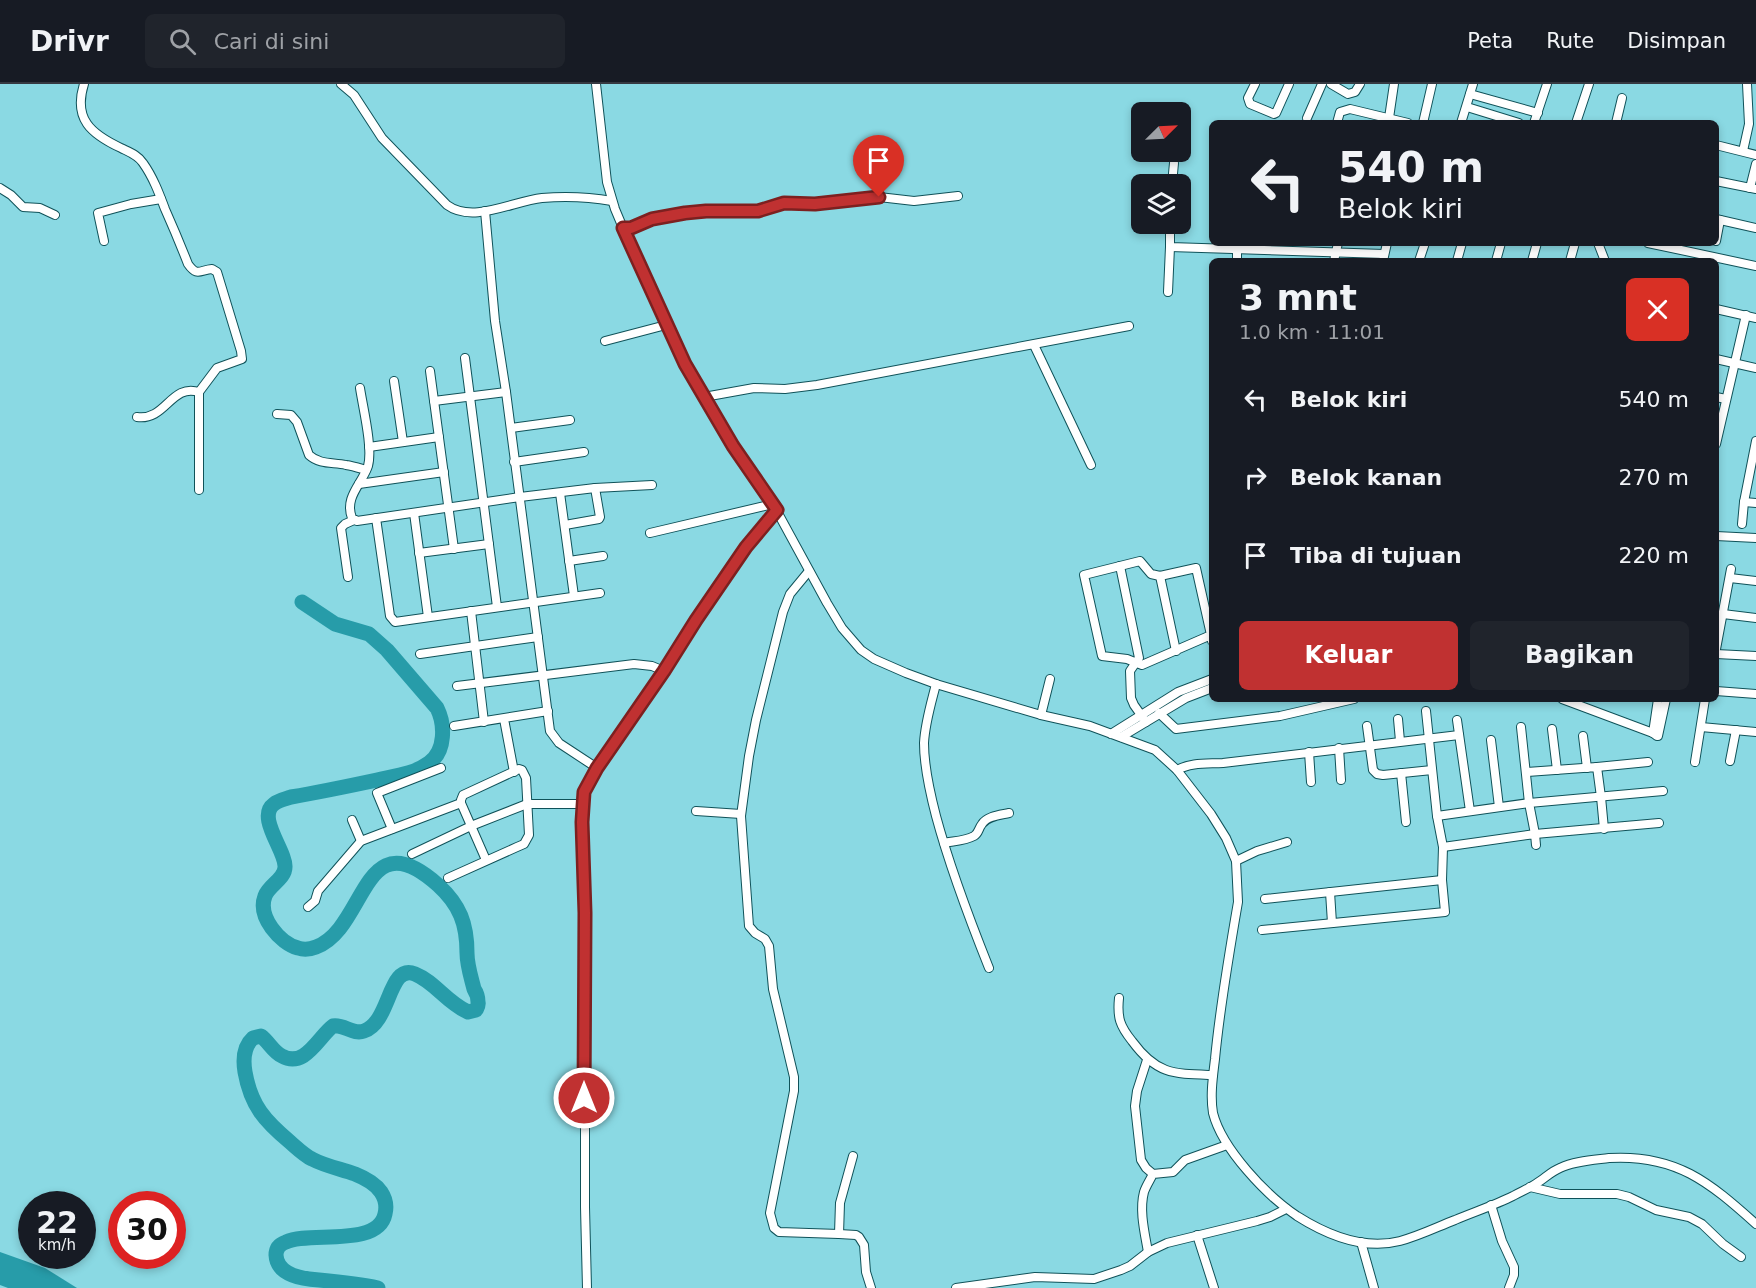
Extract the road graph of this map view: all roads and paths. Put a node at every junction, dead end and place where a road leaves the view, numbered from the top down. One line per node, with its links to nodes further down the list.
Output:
1 (84, 84): 39 (street)
2 (341, 84): 41 (street)
3 (596, 84): 40 (street)
4 (1255, 84): 5 (street)
5 (1289, 84)
6 (1322, 84): 19 (street)
7 (1331, 84): 8 (street)
8 (1360, 84)
9 (1394, 84): 20 (street)
10 (1432, 84): 23 (street)
11 (1473, 84): 15 (street)
12 (1547, 84): 18 (street)
13 (1589, 84): 27 (street)
14 (1747, 84): 30 (street)
15 (1470, 94): 17 (street); 18 (street)
16 (1622, 98): 28 (street)
17 (1467, 107): 24 (street); 25 (street)
18 (1538, 113): 26 (street)
19 (1307, 118)
20 (1389, 118): 21 (street); 22 (street)
21 (1338, 120)
22 (1397, 120)
23 (1424, 120)
24 (1462, 120)
25 (1499, 120)
26 (1535, 120)
27 (1577, 120)
28 (1617, 120)
29 (1719, 146): 30 (street)
30 (1743, 151): 31 (street)
31 (1756, 155)
32 (1174, 163): 34 (street)
33 (1756, 164): 37 (street)
34 (1173, 174)
35 (1719, 182): 37 (street)
36 (0, 188): 42 (street)
37 (1753, 188)
38 (958, 196): 44 (street)
39 (161, 200): 47 (street); 73 (street)
40 (612, 201): 41 (street); 44 (street)
41 (485, 211): 74 (street)
42 (55, 215)
43 (1719, 220): 45 (street)
44 (627, 228): 62 (street)
45 (1756, 228)
46 (1170, 234): 51 (street)
47 (105, 241)
48 (1237, 246): 51 (street); 52 (street)
49 (1662, 246): 53 (street)
50 (1715, 246): 53 (street)
51 (1170, 247): 58 (street)
52 (1338, 247): 54 (street)
53 (1713, 257): 55 (street)
54 (1383, 258)
55 (1718, 258)
56 (1719, 258): 57 (street)
57 (1756, 266)
58 (1168, 292)
59 (1719, 310): 60 (street)
60 (1746, 315): 61 (street); 68 (street)
61 (1756, 318)
62 (666, 325): 64 (street); 76 (street)
63 (1129, 326): 65 (street)
64 (606, 341)
65 (1034, 345): 76 (street); 92 (street)
66 (465, 358): 75 (street)
67 (1719, 360): 68 (street)
68 (1735, 363): 69 (street); 78 (street)
69 (1756, 368)
70 (430, 371): 79 (street)
71 (394, 381): 87 (street)
72 (360, 387): 88 (street)
73 (199, 392): 81 (street); 98 (street)
74 (506, 392): 75 (street); 84 (street)
75 (470, 396): 79 (street); 102 (street)
76 (704, 397): 104 (street)
77 (1719, 398): 78 (street)
78 (1726, 399): 83 (street)
79 (434, 401): 85 (street)
80 (277, 414): 93 (street)
81 (137, 417)
82 (570, 420): 84 (street)
83 (1719, 425)
84 (511, 428): 91 (street)
85 (439, 437): 87 (street); 94 (street)
86 (1756, 441): 90 (street)
87 (403, 442): 88 (street)
88 (369, 447): 93 (street)
89 (584, 452): 91 (street)
90 (1754, 460): 101 (street)
91 (514, 462): 100 (street)
92 (1091, 465)
93 (366, 470): 95 (street)
94 (444, 472): 95 (street); 105 (street)
95 (359, 484): 108 (street)
96 (651, 485): 97 (street)
97 (595, 488): 99 (street); 110 (street)
98 (199, 490)
99 (560, 493): 100 (street); 110 (street)
100 (520, 497): 102 (street); 128 (street)
101 (1744, 502): 103 (street); 109 (street)
102 (483, 503): 105 (street); 114 (street)
103 (1756, 503)
104 (775, 507): 111 (street); 121 (street); 144 (street)
105 (448, 508): 106 (street); 115 (street)
106 (414, 513): 107 (street); 116 (street)
107 (376, 518): 108 (street); 132 (street)
108 (354, 520): 123 (street)
109 (1742, 524)
110 (565, 525): 118 (street)
111 (650, 533)
112 (1719, 536): 113 (street)
113 (1756, 538)
114 (489, 544): 115 (street); 129 (street)
115 (454, 549): 116 (street)
116 (419, 553): 132 (street)
117 (603, 556): 118 (street)
118 (569, 561): 127 (street)
119 (1120, 566): 122 (street); 143 (street); 143 (street)
120 (1731, 568): 124 (street)
121 (809, 571): 149 (street); 212 (street)
122 (1160, 576): 134 (street); 139 (street)
123 (348, 577)
124 (1730, 578): 125 (street); 131 (street)
125 (1756, 581)
126 (600, 592): 127 (street)
127 (574, 596): 128 (street)
128 (534, 602): 129 (street); 136 (street)
129 (497, 607): 130 (street)
130 (471, 611): 132 (street); 138 (street)
131 (1723, 614): 133 (street); 135 (street)
132 (428, 617)
133 (1756, 618)
134 (1209, 628)
135 (1719, 634)
136 (538, 637): 138 (street); 145 (street)
137 (1209, 639): 139 (street)
138 (475, 646): 140 (street); 148 (street)
139 (1176, 651): 143 (street)
140 (420, 654)
141 (1719, 654): 142 (street)
142 (1756, 656)
143 (1136, 663): 163 (street)
144 (664, 671): 145 (street); 192 (street)
145 (543, 676): 148 (street); 159 (street)
146 (1050, 679): 161 (street)
147 (1209, 680): 163 (street)
148 (479, 684): 150 (street); 167 (street)
149 (936, 684): 161 (street); 223 (street)
150 (457, 686)
151 (1209, 689): 162 (street)
152 (1719, 691): 153 (street)
153 (1756, 694)
154 (1341, 702): 162 (street)
155 (1570, 702): 176 (street)
156 (1658, 702): 176 (street)
157 (1665, 702): 176 (street)
158 (1705, 702): 172 (street)
159 (548, 711): 164 (street); 192 (street)
160 (1425, 711): 181 (street)
161 (1041, 712): 177 (street)
162 (1160, 713): 168 (street)
163 (1141, 714): 168 (street); 177 (street)
164 (504, 719): 167 (street); 197 (street)
165 (1398, 719): 183 (street)
166 (1457, 720): 178 (street)
167 (484, 722): 169 (street)
168 (1146, 722): 180 (street)
169 (454, 726)
170 (1367, 726): 184 (street)
171 (1521, 727): 198 (street)
172 (1701, 727): 174 (street); 189 (street)
173 (1552, 729): 196 (street)
174 (1736, 730): 175 (street); 187 (street)
175 (1756, 732)
176 (1653, 733)
177 (1111, 734): 180 (street)
178 (1459, 735): 181 (street); 210 (street)
179 (1583, 736): 194 (street)
180 (1121, 737): 193 (street)
181 (1429, 738): 183 (street); 195 (street)
182 (1491, 740): 208 (street)
183 (1400, 741): 184 (street)
184 (1369, 744): 185 (street); 199 (street)
185 (1339, 748): 186 (street); 200 (street)
186 (1309, 752): 193 (street); 201 (street)
187 (1730, 760)
188 (1648, 762): 190 (street)
189 (1695, 762)
190 (1597, 767): 194 (street); 203 (street)
191 (441, 768): 218 (street)
192 (597, 768): 207 (street)
193 (1180, 768): 228 (street)
194 (1587, 768): 196 (street)
195 (1432, 770): 199 (street); 213 (street)
196 (1557, 770): 198 (street)
197 (514, 772): 204 (street); 206 (street)
198 (1527, 772): 205 (street)
199 (1401, 773): 215 (street)
200 (1341, 780)
201 (1311, 782)
202 (1663, 791): 203 (street)
203 (1601, 797): 205 (street); 219 (street)
204 (461, 802): 217 (street); 218 (street)
205 (1529, 803): 208 (street); 220 (street)
206 (527, 804): 207 (street); 217 (street); 227 (street)
207 (582, 804): 252 (street)
208 (1499, 807): 210 (street)
209 (696, 810): 212 (street)
210 (1470, 811): 213 (street)
211 (1009, 813): 223 (street)
212 (741, 814): 247 (street)
213 (1437, 816): 225 (street)
214 (352, 820): 221 (street)
215 (1406, 822)
216 (1659, 823): 219 (street)
217 (471, 826): 226 (street); 227 (street)
218 (392, 829): 221 (street)
219 (1604, 829): 220 (street)
220 (1534, 834): 224 (street); 225 (street)
221 (361, 841): 233 (street)
222 (1287, 842): 228 (street)
223 (944, 843): 236 (street)
224 (1536, 845)
225 (1443, 847): 230 (street)
226 (412, 854)
227 (486, 860): 229 (street)
228 (1236, 861): 239 (street)
229 (448, 878)
230 (1442, 880): 231 (street); 234 (street)
231 (1330, 892): 232 (street); 234 (street)
232 (1265, 899)
233 (308, 907)
234 (1332, 923): 235 (street)
235 (1262, 930)
236 (989, 968)
237 (1119, 998): 238 (street)
238 (1147, 1060): 239 (street); 242 (street)
239 (1213, 1075): 240 (street)
240 (1227, 1145): 242 (street); 245 (street)
241 (852, 1156): 247 (street)
242 (1153, 1174): 250 (street)
243 (1534, 1185): 244 (street); 246 (street); 251 (street)
244 (1491, 1205): 249 (street); 257 (street)
245 (1287, 1209): 248 (street); 249 (street)
246 (1756, 1224)
247 (839, 1234): 253 (street)
248 (1197, 1234): 250 (street); 255 (street)
249 (1361, 1242): 256 (street)
250 (1148, 1252): 254 (street)
251 (1741, 1257)
252 (587, 1288)
253 (870, 1288)
254 (956, 1288)
255 (1214, 1288)
256 (1374, 1288)
257 (1509, 1288)

